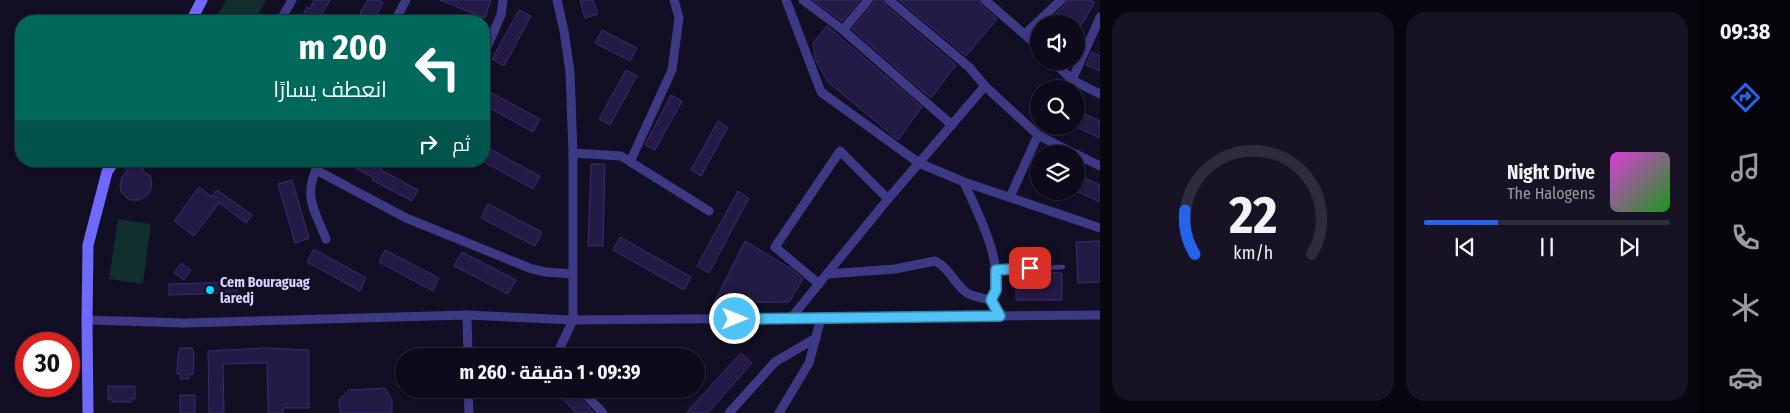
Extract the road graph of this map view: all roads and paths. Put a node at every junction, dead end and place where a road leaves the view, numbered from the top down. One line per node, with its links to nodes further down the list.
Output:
1 (202, 0): 13 (main road)
2 (292, 0): 14 (street)
3 (406, 0): 15 (street)
4 (503, 0): 20 (street)
5 (557, 0): 30 (street)
6 (674, 0): 32 (street)
7 (786, 0): 33 (street)
8 (803, 0): 17 (street)
9 (868, 0): 17 (street)
10 (888, 0): 23 (street)
11 (985, 0): 18 (street)
12 (1060, 0): 18 (street)
13 (194, 15)
14 (283, 15)
15 (398, 15)
16 (1100, 17): 22 (street)
17 (843, 30): 26 (street)
18 (1025, 34): 19 (street)
19 (1030, 39)
20 (490, 40)
21 (1062, 70): 22 (street)
22 (1072, 80)
23 (985, 86): 26 (street); 27 (street)
24 (1085, 86): 25 (street)
25 (1100, 94)
26 (952, 125): 33 (street)
27 (1030, 128)
28 (1038, 135): 29 (street); 39 (street)
29 (1058, 145)
30 (573, 153): 32 (street); 46 (street)
31 (1085, 158): 34 (street)
32 (630, 162): 41 (street)
33 (919, 163): 38 (street); 40 (street)
34 (1100, 166)
35 (110, 167): 55 (main road)
36 (317, 167): 43 (street)
37 (321, 167): 46 (street)
38 (964, 182): 39 (street); 45 (street)
39 (1010, 197): 42 (street)
40 (888, 199): 47 (street); 48 (street)
41 (709, 211)
42 (1100, 228)
43 (326, 238)
44 (1063, 267): 45 (lane)
45 (996, 270): 49 (street)
46 (572, 274): 56 (street)
47 (827, 274): 48 (street); 49 (street)
48 (819, 284): 53 (street)
49 (991, 300): 52 (street)
50 (467, 315): 55 (street); 56 (street); 58 (street)
51 (1100, 315): 52 (street)
52 (1000, 316): 54 (street)
53 (791, 318): 54 (street); 56 (street)
54 (821, 318): 57 (street)
55 (87, 320): 62 (main road)
56 (573, 320): 59 (street)
57 (816, 338): 65 (street); 66 (street)
58 (468, 348)
59 (560, 348)
60 (468, 398): 63 (street)
61 (589, 398): 64 (street)
62 (88, 413)
63 (469, 413)
64 (603, 413)
65 (729, 413)
66 (779, 413)

